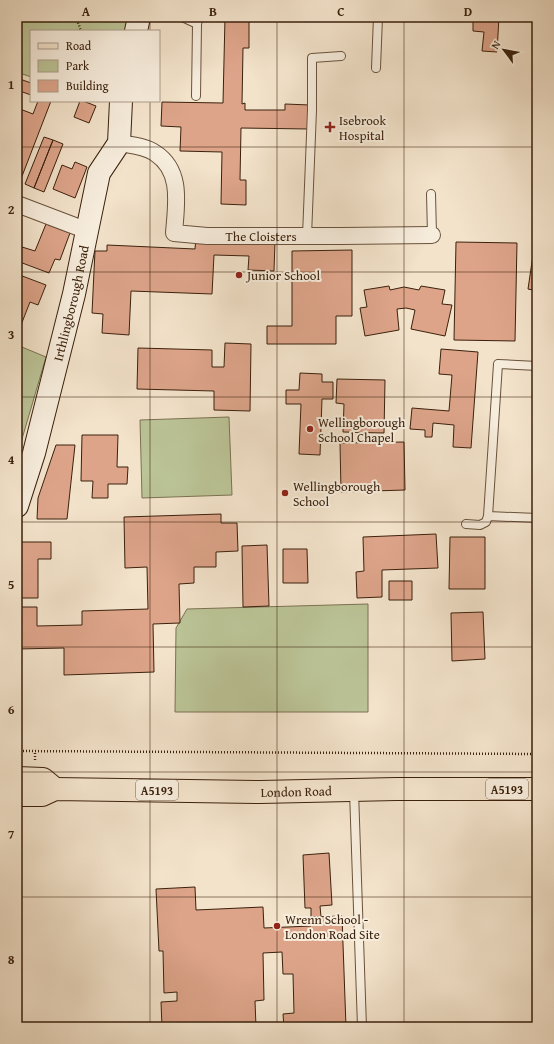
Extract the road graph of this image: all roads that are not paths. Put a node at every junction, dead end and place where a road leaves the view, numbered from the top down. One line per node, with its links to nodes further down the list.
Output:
1 (139, 17): 5 (main road)
2 (182, 17): 4 (lane)
3 (378, 17): 7 (lane)
4 (198, 20): 8 (lane)
5 (136, 30)
6 (340, 56): 15 (lane)
7 (376, 68)
8 (196, 96)
9 (121, 102): 10 (main road, Irthlingborough Road)
10 (119, 143): 13 (main road, Irthlingborough Road); 15 (street, The Cloisters)
11 (431, 194): 14 (lane, The Cloisters)
12 (17, 204): 13 (street)
13 (88, 231): 17 (main road, Irthlingborough Road)
14 (432, 235): 15 (street, The Cloisters)
15 (307, 236)
16 (537, 366): 18 (lane)
17 (17, 506)
18 (488, 516): 19 (lane); 20 (lane)
19 (537, 518)
20 (466, 524)
21 (17, 778): 22 (main road)
22 (55, 789): 24 (main road, London Road / A5193); 25 (main road, London Road / A5193)
23 (537, 789): 24 (main road, London Road / A5193)
24 (354, 790): 26 (lane)
25 (17, 793)
26 (362, 1027)

